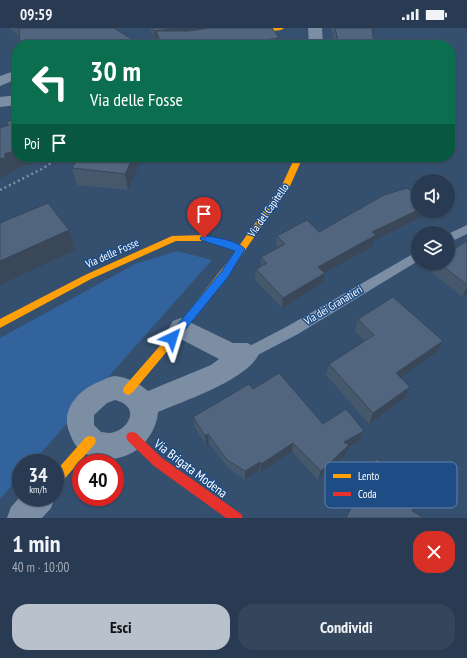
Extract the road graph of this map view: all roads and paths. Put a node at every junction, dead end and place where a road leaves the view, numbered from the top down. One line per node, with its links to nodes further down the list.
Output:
1 (281, 28): 3 (street)
2 (314, 28): 4 (street)
3 (235, 34)
4 (315, 40)
5 (12, 76): 6 (street)
6 (0, 81)
7 (12, 101): 8 (street)
8 (0, 102)
9 (52, 162): 11 (path)
10 (297, 162): 14 (street, Via del Capitello)
11 (0, 190)
12 (467, 229): 13 (lane)
13 (455, 235)
14 (240, 249): 16 (street, Via delle Fosse); 17 (street, Via del Capitello)
15 (411, 259): 18 (lane, Via dei Granatieri)
16 (0, 324)
17 (181, 328): 18 (street); 19 (street, Via del Capitello)
18 (247, 354): 19 (street, Via dei Granatieri)
19 (135, 398): 20 (street); 21 (street)
20 (132, 437): 21 (street); 25 (street, Via Brigata Modena)
21 (90, 441): 22 (street)
22 (64, 470)
23 (32, 506): 24 (street)
24 (22, 518)
25 (237, 518)

